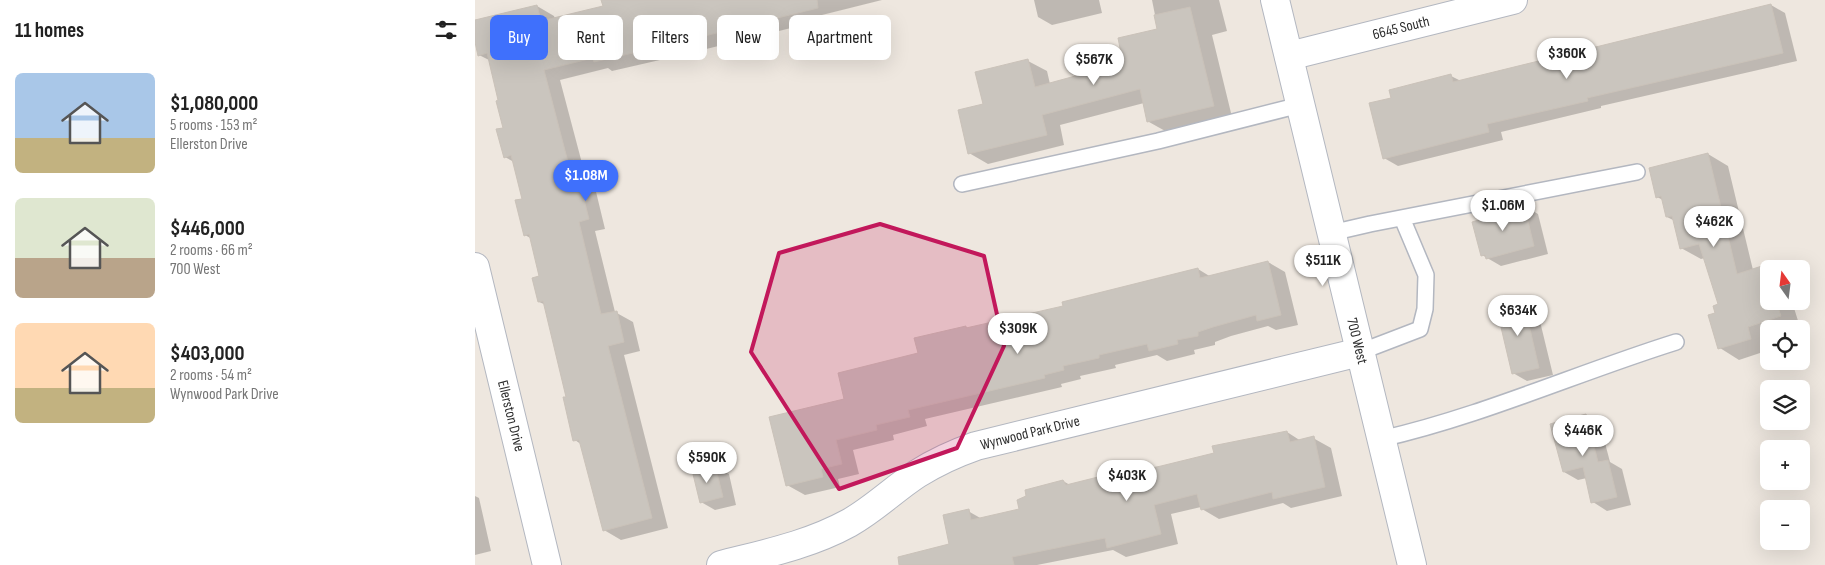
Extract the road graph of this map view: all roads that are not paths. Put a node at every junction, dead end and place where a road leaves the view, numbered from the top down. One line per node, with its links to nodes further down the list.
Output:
1 (1275, 0): 3 (street, 700 West)
2 (1513, 0): 3 (street, 6645 South)
3 (1289, 56): 4 (street, 700 West)
4 (1300, 105): 6 (lane); 8 (street, 700 West)
5 (1637, 172): 7 (lane)
6 (962, 184)
7 (1402, 218): 8 (lane); 11 (lane)
8 (1331, 233): 11 (street, 700 West)
9 (477, 282): 13 (street, Ellerston Drive)
10 (1676, 342): 12 (lane)
11 (1360, 352): 12 (street, 700 West); 14 (street, Wynwood Park Drive)
12 (1381, 439): 15 (street, 700 West)
13 (547, 565)
14 (721, 565)
15 (1411, 565)

